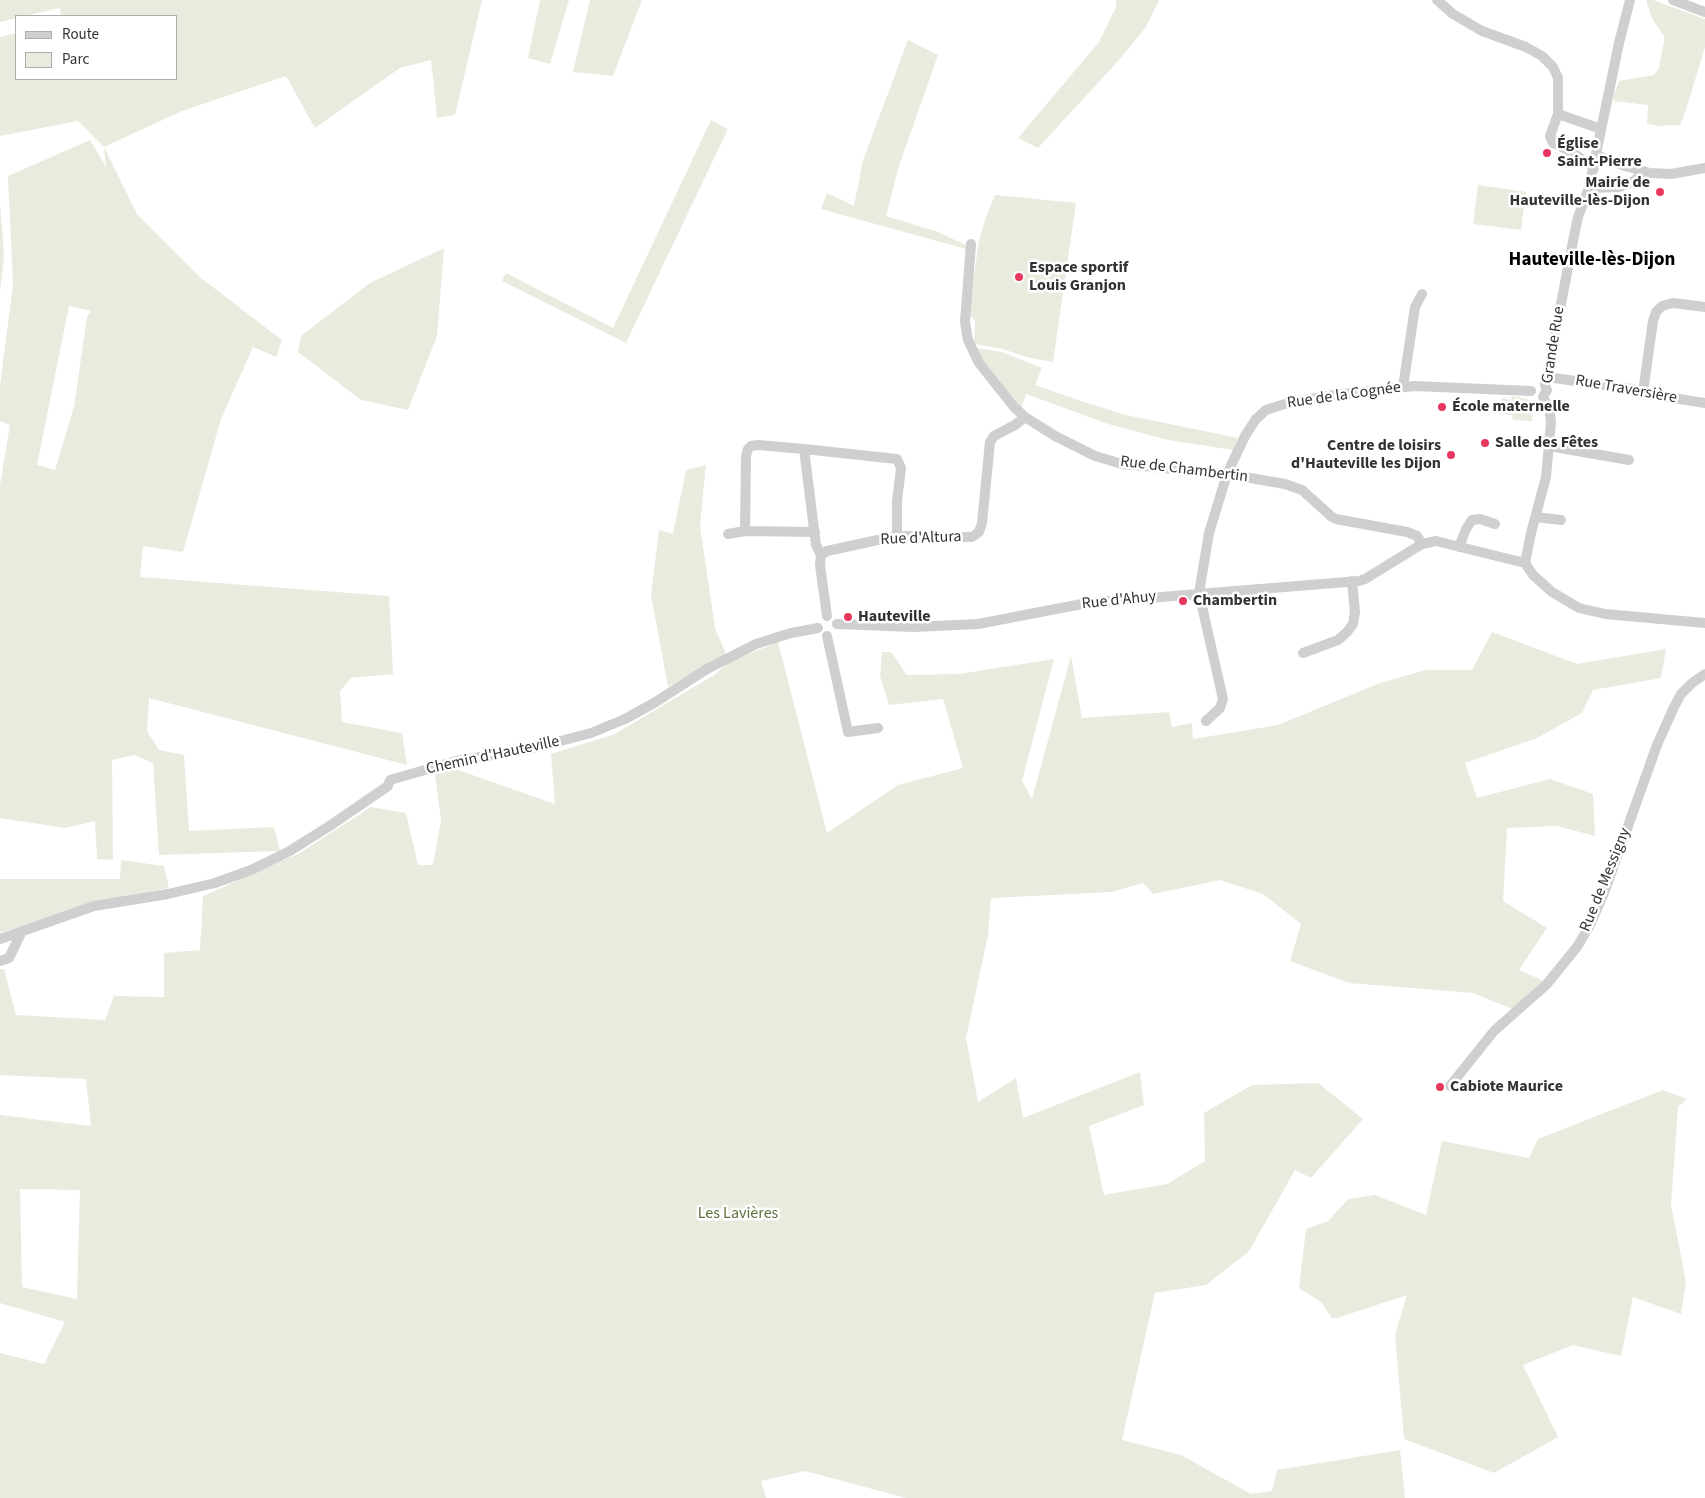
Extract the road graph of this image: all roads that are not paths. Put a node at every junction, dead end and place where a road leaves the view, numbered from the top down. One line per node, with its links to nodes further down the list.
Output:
1 (1437, 0): 5 (street)
2 (1630, 0): 6 (street, Grande Rue)
3 (1673, 0): 4 (street)
4 (1705, 12)
5 (1558, 114): 6 (street); 8 (street)
6 (1601, 129): 7 (street, Grande Rue)
7 (1596, 155): 8 (street, Grande Rue); 10 (street)
8 (1594, 168): 11 (street, Grande Rue)
9 (1705, 168): 10 (street)
10 (1644, 172): 11 (street)
11 (1589, 188): 15 (street, Grande Rue)
12 (971, 244): 21 (street, Rue de Chambertin)
13 (1422, 294): 16 (street)
14 (1705, 308): 18 (street)
15 (1546, 381): 17 (street, Rue de la Cognée); 18 (street, Rue Traversière); 19 (street, Grande Rue)
16 (1403, 387): 17 (street, Rue de la Cognée); 25 (street, Rue de la Cognée)
17 (1531, 391): 19 (street, Rue de la Cognée)
18 (1643, 392): 20 (street, Rue Traversière)
19 (1543, 397): 22 (street, Grande Rue)
20 (1705, 403)
21 (1024, 417): 25 (street, Rue de Chambertin); 32 (street, Rue d'Altura)
22 (1550, 446): 24 (street); 26 (street, Grande Rue)
23 (804, 449): 29 (street); 30 (street); 32 (street)
24 (1630, 460)
25 (1227, 474): 33 (street, Rue de Chambertin); 38 (street, Rue de la Cognée)
26 (1536, 517): 27 (street); 36 (street, Grande Rue)
27 (1561, 520)
28 (1495, 524): 34 (street)
29 (745, 531): 30 (street); 31 (street)
30 (814, 532): 35 (street)
31 (728, 534)
32 (898, 536): 35 (street, Rue d'Altura)
33 (1422, 544): 34 (street); 37 (street, Rue d'Ahuy)
34 (1459, 547): 36 (street)
35 (821, 555): 39 (street)
36 (1525, 563): 40 (street)
37 (1352, 581): 38 (street, Rue d'Ahuy); 44 (street)
38 (1199, 593): 41 (street, Rue d'Ahuy); 46 (street)
39 (827, 616): 41 (street); 42 (street)
40 (1705, 623)
41 (837, 624): 43 (street)
42 (818, 628): 43 (street); 48 (street, Chemin d'Hauteville)
43 (827, 636): 47 (street)
44 (1302, 653)
45 (1705, 674): 51 (street, Rue de Messigny)
46 (1206, 721)
47 (878, 728)
48 (22, 930): 49 (street, Chemin d'Hauteville); 50 (street)
49 (0, 939)
50 (0, 962)
51 (1450, 1086)

